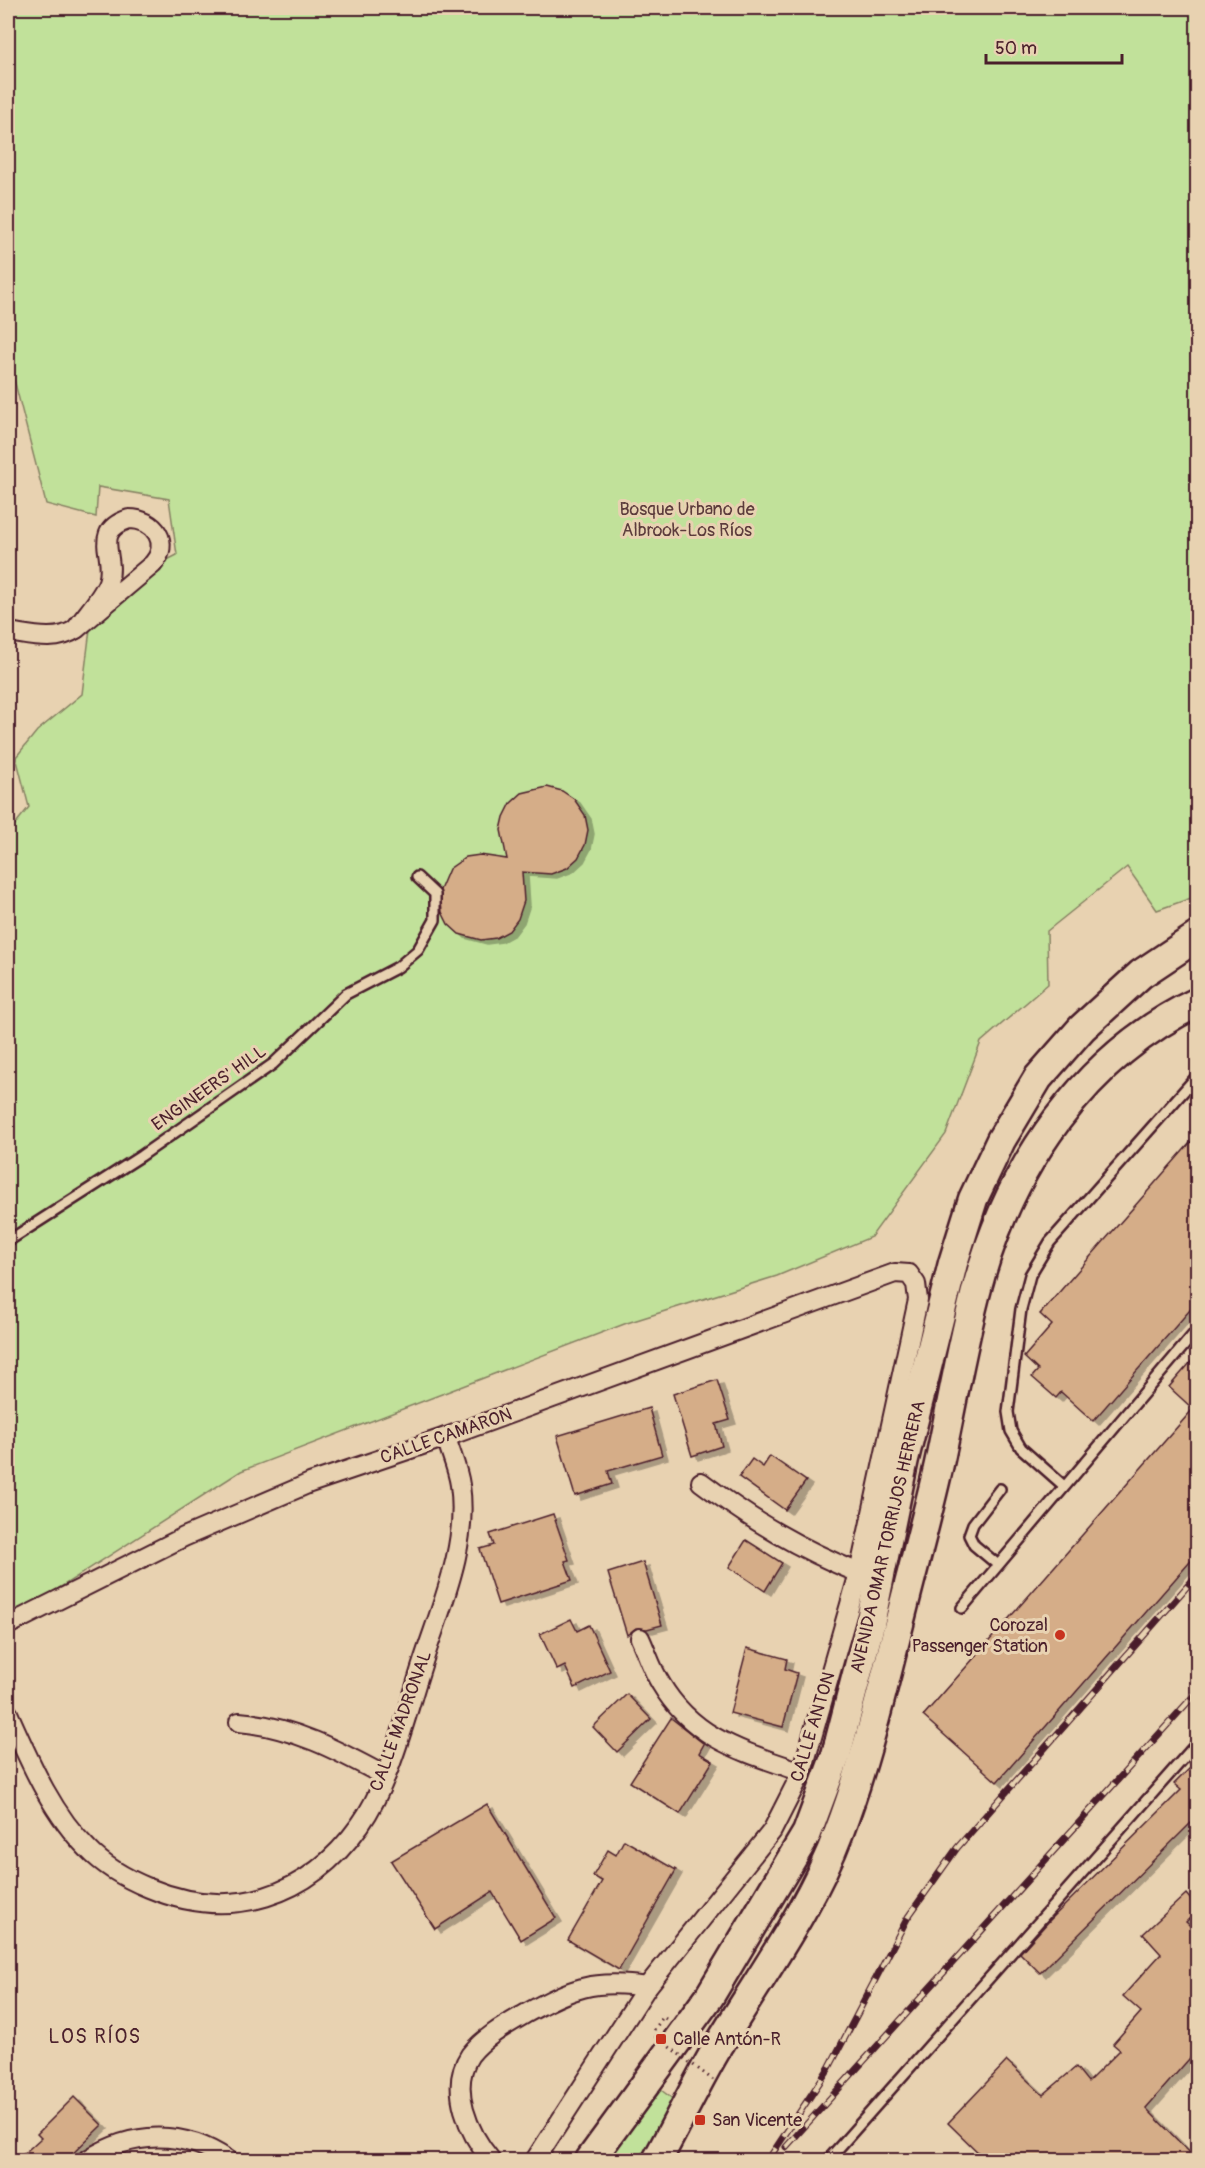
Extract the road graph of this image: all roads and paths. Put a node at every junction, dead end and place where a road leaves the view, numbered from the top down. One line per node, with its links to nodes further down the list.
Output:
1 (76, 628): 1 (street); 2 (street)
2 (8, 633)
3 (417, 877): 7 (lane, ENGINEERS' HILL)
4 (1197, 936): 31 (main road, AVENIDA OMAR TORRIJOS HERRERA)
5 (1197, 1002): 32 (main road, AVENIDA OMAR TORRIJOS HERRERA)
6 (1197, 1075): 12 (lane)
7 (8, 1241)
8 (895, 1273): 10 (street, CALLE CAMARON); 15 (street, CALLE ANTON)
9 (1197, 1329): 12 (lane)
10 (446, 1437): 17 (street, CALLE CAMARON); 23 (street, CALLE MADRONAL)
11 (701, 1482): 15 (street)
12 (1064, 1486): 14 (lane)
13 (1000, 1489): 14 (lane)
14 (998, 1565): 16 (lane)
15 (859, 1573): 22 (street, CALLE ANTON)
16 (962, 1608)
17 (8, 1625)
18 (640, 1638): 22 (street)
19 (8, 1713): 23 (street, CALLE MADRONAL)
20 (239, 1722): 23 (street)
21 (1197, 1742): 33 (lane)
22 (802, 1772): 24 (street, CALLE ANTON)
23 (385, 1776)
24 (647, 1987): 29 (street); 30 (street, CALLE ANTON)
25 (655, 2036): 26 (path, bridge)
26 (713, 2080)
27 (87, 2160): 28 (street)
28 (228, 2160)
29 (491, 2160)
30 (536, 2160)
31 (590, 2160)
32 (657, 2160)
33 (828, 2160)

